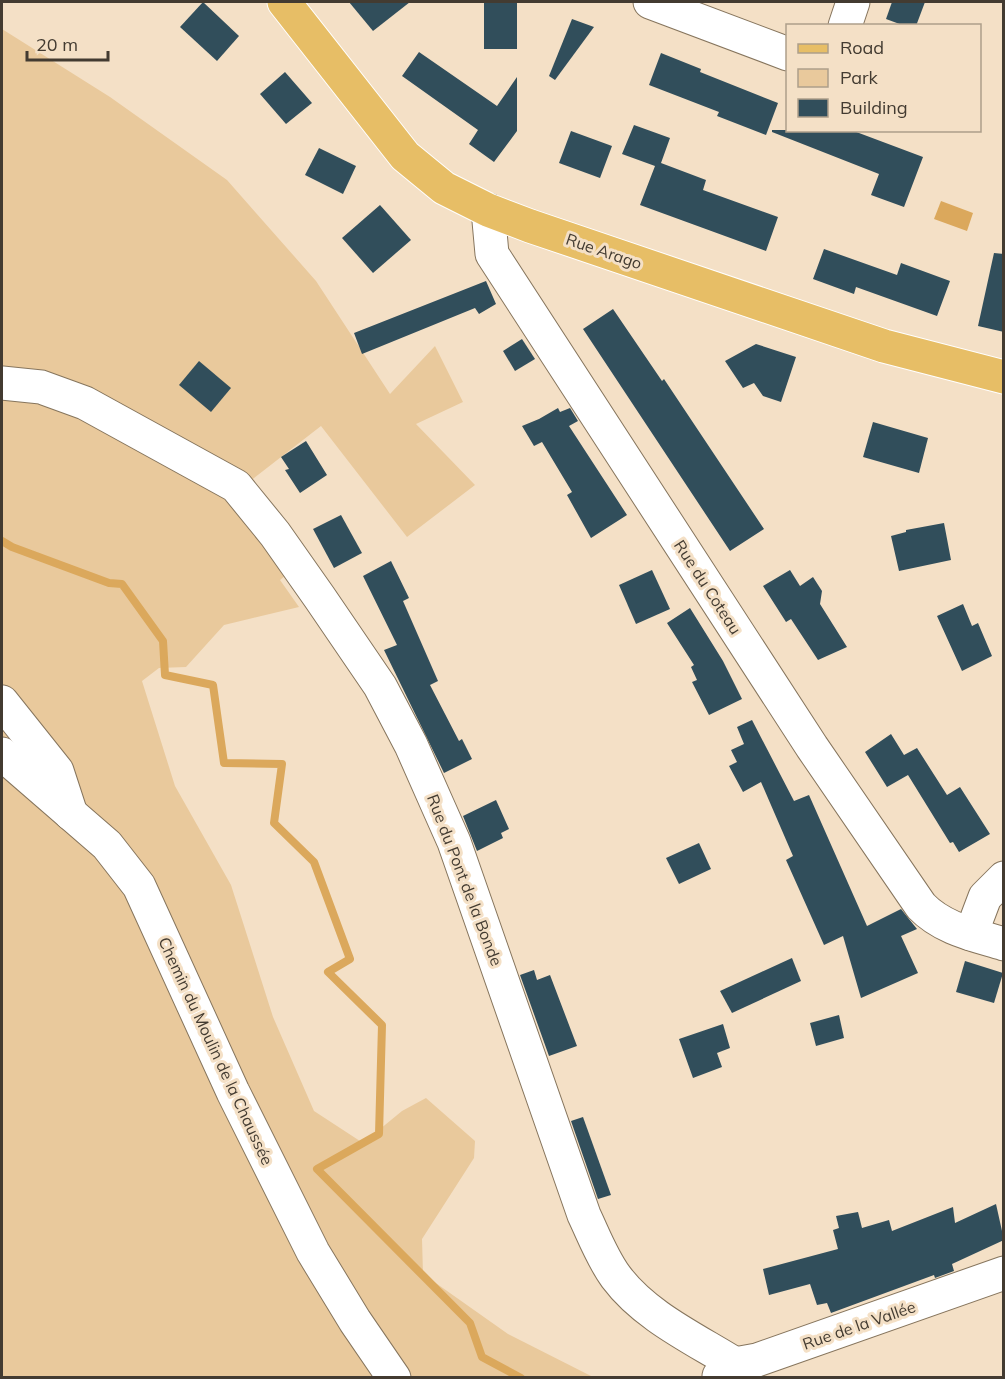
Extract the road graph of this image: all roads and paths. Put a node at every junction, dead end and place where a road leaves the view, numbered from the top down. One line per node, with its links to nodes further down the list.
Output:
1 (284, 2): 6 (main road, Rue Arago)
2 (650, 2): 5 (street)
3 (853, 2): 4 (street)
4 (846, 24)
5 (786, 53)
6 (488, 210): 7 (main road, Rue Arago); 13 (street, Rue du Coteau)
7 (1004, 376)
8 (2, 383): 16 (street, Rue du Pont de la Bonde)
9 (2, 702): 11 (street)
10 (2, 754): 11 (street, Chemin du Moulin de la Chaussée)
11 (72, 816): 17 (street, Chemin du Moulin de la Chaussée)
12 (1004, 878): 13 (street)
13 (971, 934): 14 (street, Rue du Coteau)
14 (1004, 944)
15 (1004, 1273): 16 (street, Rue de la Vallée)
16 (726, 1371)
17 (394, 1377)

